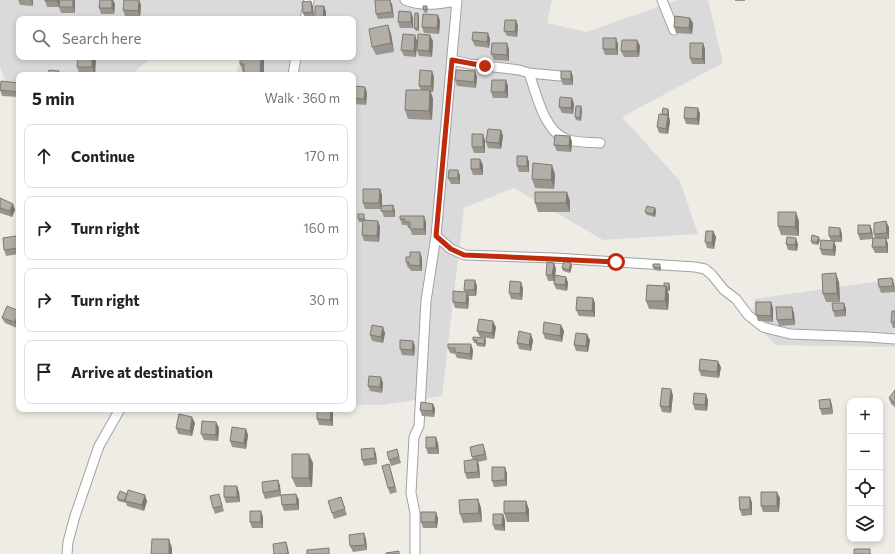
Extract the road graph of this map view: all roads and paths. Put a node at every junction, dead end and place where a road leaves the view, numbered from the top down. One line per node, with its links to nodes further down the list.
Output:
1 (309, 0): 5 (street)
2 (405, 0): 4 (street)
3 (662, 0): 6 (street)
4 (457, 1): 8 (street)
5 (305, 16)
6 (674, 30)
7 (295, 60): 9 (street)
8 (452, 60): 10 (street); 13 (street)
9 (293, 71)
10 (529, 73): 11 (street); 12 (street)
11 (560, 76)
12 (600, 143)
13 (436, 236): 14 (street); 17 (street)
14 (895, 339)
15 (118, 412): 16 (street)
16 (67, 554)
17 (414, 554)

